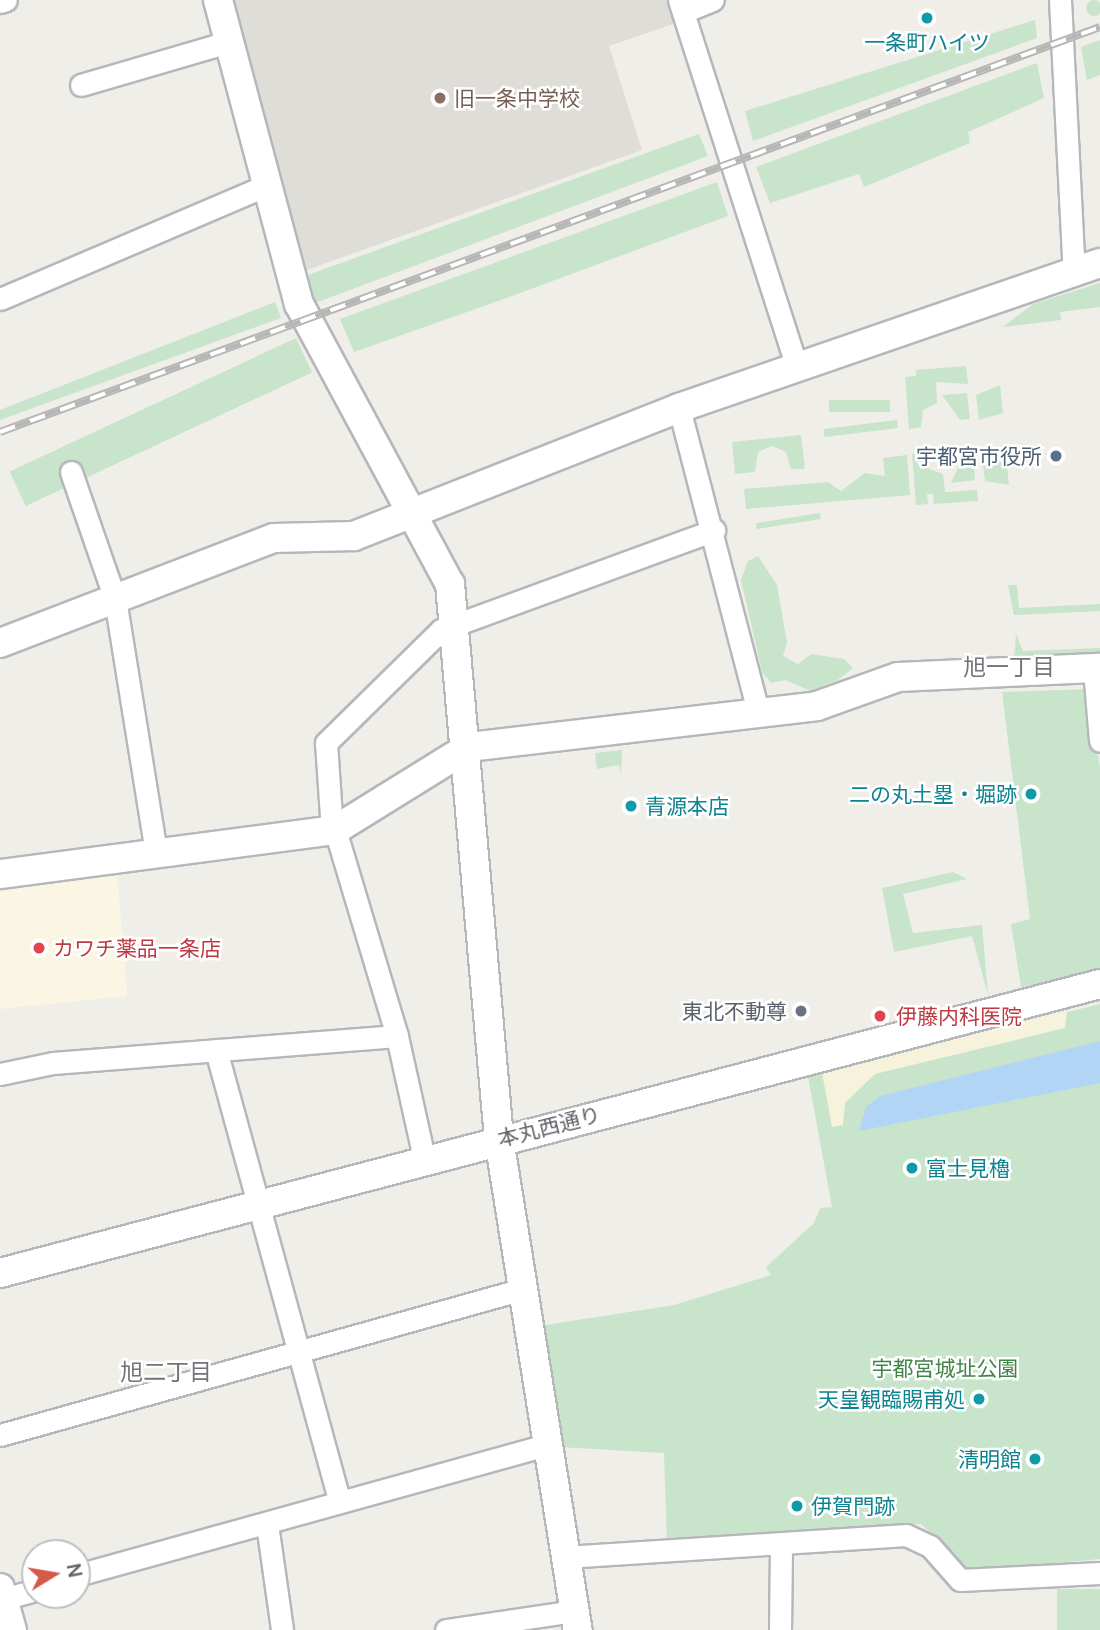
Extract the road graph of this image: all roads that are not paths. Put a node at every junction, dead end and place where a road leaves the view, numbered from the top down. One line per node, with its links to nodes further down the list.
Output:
1 (6, 0): 5 (street)
2 (218, 0): 7 (street)
3 (713, 0): 6 (street)
4 (1060, 0): 10 (street)
5 (0, 2)
6 (681, 6): 12 (street)
7 (228, 42): 8 (street); 9 (street)
8 (81, 85)
9 (263, 187): 11 (street); 15 (street)
10 (1087, 268): 12 (street)
11 (0, 299)
12 (797, 368): 13 (street)
13 (679, 408): 15 (street); 16 (street)
14 (71, 472): 17 (street)
15 (412, 514): 17 (street); 18 (street)
16 (714, 530): 18 (street); 21 (street)
17 (115, 599): 19 (street); 25 (street)
18 (459, 622): 23 (street); 24 (street)
19 (0, 643)
20 (1097, 668): 21 (street); 22 (street)
21 (758, 712): 23 (street)
22 (1100, 741)
23 (469, 747): 24 (street); 31 (street)
24 (335, 830): 25 (street); 28 (street)
25 (156, 853): 26 (street)
26 (0, 874)
27 (1100, 984): 31 (street, 本丸西通り)
28 (397, 1036): 29 (street); 32 (street)
29 (216, 1050): 30 (street); 33 (street)
30 (0, 1074)
31 (499, 1139): 32 (street, 本丸西通り); 35 (street)
32 (424, 1158): 33 (street, 本丸西通り)
33 (255, 1204): 34 (street, 本丸西通り); 36 (street)
34 (0, 1273)
35 (523, 1289): 36 (street); 38 (street)
36 (297, 1348): 37 (street); 39 (street)
37 (0, 1435)
38 (547, 1445): 39 (street); 42 (street)
39 (340, 1501): 40 (street)
40 (267, 1524): 43 (street); 49 (street)
41 (781, 1544): 42 (street); 44 (street); 51 (street)
42 (565, 1557): 47 (street)
43 (91, 1572)
44 (1100, 1573)
45 (21, 1592): 46 (street)
46 (1, 1596): 48 (street)
47 (576, 1620): 50 (street)
48 (12, 1630)
49 (282, 1630)
50 (446, 1630)
51 (779, 1630)

